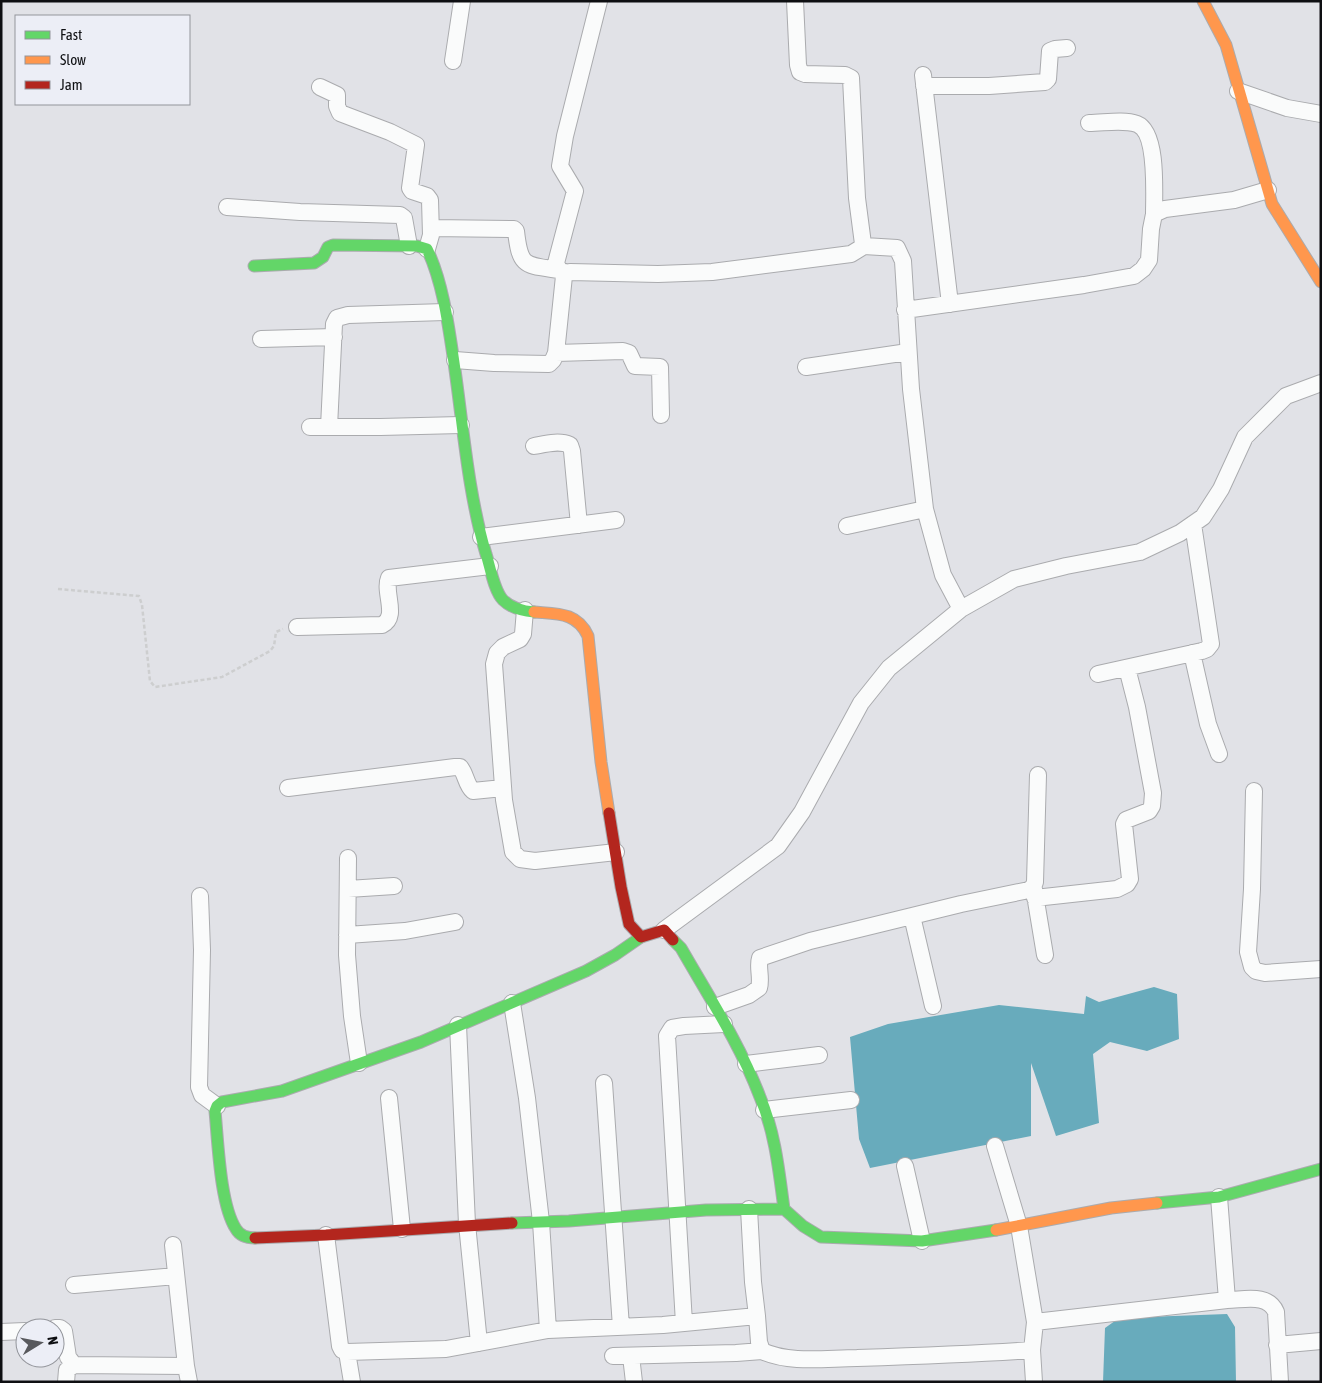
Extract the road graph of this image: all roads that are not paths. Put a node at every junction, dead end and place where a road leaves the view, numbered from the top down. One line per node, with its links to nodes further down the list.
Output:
1 (462, 1): 6 (street)
2 (599, 1): 19 (street)
3 (795, 1): 16 (street)
4 (1204, 1): 8 (street)
5 (1067, 48): 21 (street)
6 (453, 60)
7 (320, 87): 14 (street)
8 (1238, 91): 9 (street); 11 (street)
9 (1321, 114)
10 (1090, 123): 13 (street)
11 (1268, 190): 13 (street); 20 (street)
12 (228, 207): 15 (street)
13 (1154, 214): 21 (street)
14 (431, 228): 17 (street); 19 (street)
15 (409, 246): 17 (street); 18 (street)
16 (864, 246): 19 (street); 22 (street)
17 (427, 249): 23 (street)
18 (254, 266)
19 (563, 271): 27 (street)
20 (1321, 282)
21 (950, 304): 22 (street)
22 (905, 310): 26 (street)
23 (445, 312): 24 (street); 28 (street)
24 (334, 337): 25 (street); 34 (street)
25 (260, 339)
26 (908, 352): 29 (street); 36 (street)
27 (556, 353): 28 (street); 31 (street)
28 (455, 360): 32 (street)
29 (806, 367)
30 (1321, 383): 38 (street)
31 (660, 415)
32 (461, 425): 34 (street); 41 (street)
33 (310, 427): 34 (street)
34 (329, 427)
35 (534, 446): 39 (street)
36 (925, 509): 40 (street); 43 (street)
37 (616, 520): 39 (street)
38 (1193, 524): 43 (street); 46 (street)
39 (579, 525): 41 (street)
40 (847, 526)
41 (481, 537): 42 (street)
42 (490, 566): 44 (street); 45 (street)
43 (961, 609): 62 (street)
44 (525, 610): 52 (street); 54 (street)
45 (297, 628)
46 (1192, 653): 47 (street); 49 (street)
47 (1127, 668): 48 (street); 58 (street)
48 (1098, 674)
49 (1219, 754)
50 (1038, 775): 58 (street)
51 (288, 788): 52 (street)
52 (503, 788): 54 (street)
53 (1254, 791): 66 (street)
54 (616, 852): 64 (street)
55 (348, 858): 57 (street)
56 (394, 886): 57 (street)
57 (348, 889): 63 (street)
58 (1034, 893): 60 (street); 65 (street)
59 (200, 896): 78 (street)
60 (912, 916): 68 (street); 69 (street)
61 (455, 922): 63 (street)
62 (664, 930): 64 (street); 69 (street)
63 (347, 935): 73 (street)
64 (641, 937): 67 (street)
65 (1045, 955)
66 (1321, 969)
67 (512, 1003): 71 (street); 88 (street)
68 (933, 1006)
69 (715, 1007): 70 (street)
70 (724, 1024): 74 (street); 86 (street)
71 (458, 1025): 73 (street); 89 (street)
72 (819, 1055): 74 (street)
73 (359, 1063): 78 (street)
74 (746, 1064): 79 (street)
75 (604, 1083): 87 (street)
76 (390, 1098): 91 (street)
77 (852, 1100): 79 (street)
78 (217, 1106): 92 (street)
79 (764, 1110): 84 (street)
80 (995, 1146): 90 (street)
81 (905, 1166): 93 (street)
82 (1321, 1169): 83 (street)
83 (1219, 1197): 90 (street); 97 (street)
84 (784, 1208): 85 (street); 93 (street)
85 (749, 1209): 86 (street); 98 (street)
86 (678, 1212): 87 (street); 100 (street)
87 (613, 1217): 88 (street); 101 (street)
88 (541, 1222): 89 (street); 102 (street)
89 (467, 1224): 91 (street); 107 (street)
90 (1019, 1226): 93 (street); 99 (street)
91 (402, 1229): 92 (street)
92 (326, 1235): 111 (street)
93 (922, 1241)
94 (173, 1245): 95 (street)
95 (176, 1276): 96 (street); 115 (street)
96 (74, 1285)
97 (1227, 1300): 99 (street); 108 (street)
98 (757, 1316): 100 (street); 110 (street)
99 (1034, 1322): 109 (street)
100 (684, 1323): 101 (street)
101 (621, 1326): 102 (street)
102 (548, 1330): 107 (street)
103 (15, 1331): 104 (street)
104 (1, 1332)
105 (65, 1338): 114 (street)
106 (1321, 1341): 108 (street)
107 (479, 1343): 111 (street)
108 (1277, 1345): 120 (street)
109 (1032, 1350): 110 (street); 119 (street)
110 (762, 1351): 113 (street)
111 (347, 1352): 117 (street)
112 (614, 1356): 113 (street)
113 (631, 1356): 118 (street)
114 (74, 1365): 115 (street); 116 (street)
115 (187, 1374)
116 (66, 1382)
117 (352, 1382)
118 (634, 1382)
119 (1034, 1382)
120 (1280, 1382)

